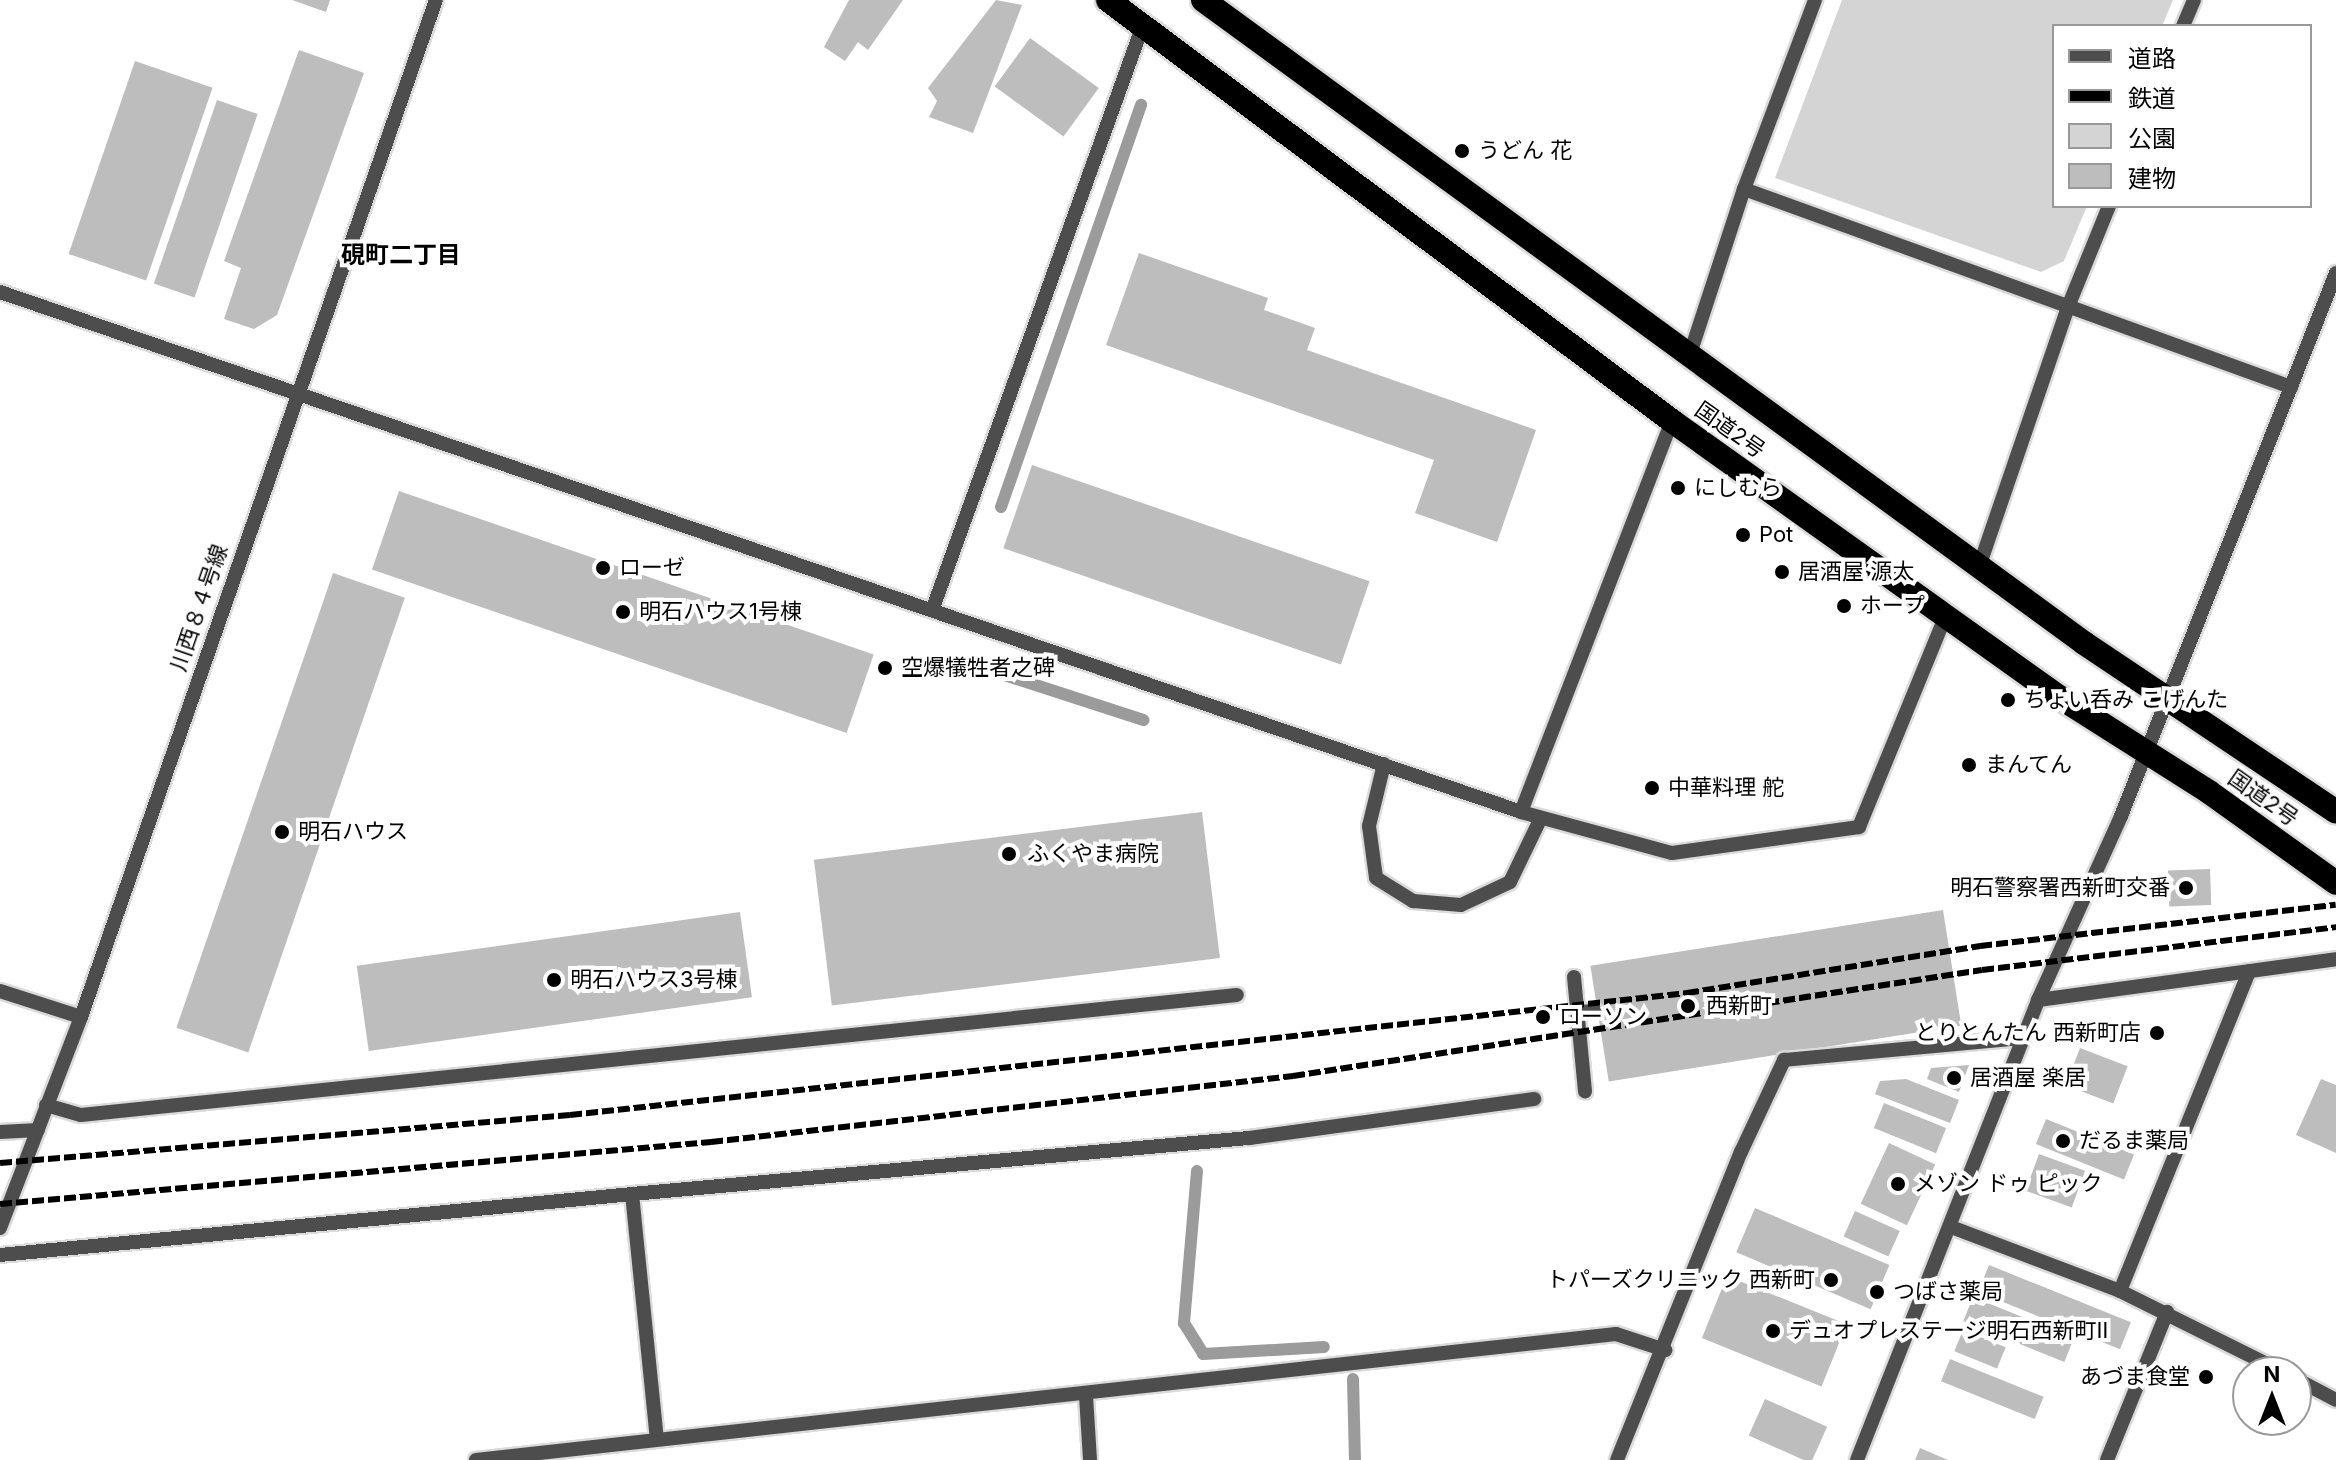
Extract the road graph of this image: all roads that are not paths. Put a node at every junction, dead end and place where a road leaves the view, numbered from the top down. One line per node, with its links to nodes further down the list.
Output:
1 (436, 0): 16 (street, 川西８４号線)
2 (1108, 0): 7 (highway, 国道2号)
3 (1203, 0): 14 (highway, 国道2号)
4 (1815, 0): 8 (street)
5 (2194, 0): 6 (street)
6 (2184, 24)
7 (1143, 25): 17 (highway, 国道2号); 19 (street)
8 (1744, 189): 13 (street); 14 (street)
9 (2108, 208): 13 (street)
10 (2336, 273): 12 (street)
11 (0, 292): 16 (street)
12 (2332, 296): 15 (street)
13 (2068, 307): 15 (street); 18 (street)
14 (1690, 354): 18 (highway, 国道2号)
15 (2291, 387): 21 (street)
16 (297, 392): 19 (street); 36 (street, 川西８４号線)
17 (1672, 421): 20 (highway, 国道2号); 25 (street)
18 (1980, 564): 21 (highway, 国道2号)
19 (933, 608): 23 (street)
20 (1947, 612): 22 (highway, 国道2号); 26 (street)
21 (2166, 698): 22 (street); 24 (highway, 国道2号)
22 (2145, 755): 27 (highway, 国道2号); 33 (street)
23 (1384, 764): 25 (street); 26 (street)
24 (2335, 810)
25 (1521, 812): 26 (street)
26 (1541, 818)
27 (2336, 883)
28 (2336, 959): 29 (street)
29 (2249, 971): 33 (street); 47 (street)
30 (1574, 977): 35 (street)
31 (0, 991): 36 (street)
32 (1237, 995): 40 (street)
33 (2038, 1000): 37 (street)
34 (1595, 1011): 35 (street)
35 (1577, 1012): 38 (street)
36 (81, 1017): 40 (street, 川西８４号線)
37 (2023, 1038): 44 (street); 49 (street)
38 (1585, 1091)
39 (1534, 1099): 43 (street)
40 (46, 1105): 41 (street, 川西８４号線)
41 (38, 1130): 42 (street); 45 (street, 川西８４号線)
42 (0, 1132)
43 (632, 1194): 46 (street); 54 (street)
44 (1951, 1227): 47 (street); 58 (street)
45 (0, 1228)
46 (0, 1255)
47 (2120, 1291): 48 (street)
48 (2167, 1312): 50 (street); 59 (street)
49 (1665, 1350): 52 (street); 57 (street)
50 (2252, 1356)
51 (2312, 1387): 53 (street)
52 (1086, 1396): 54 (street); 56 (street)
53 (2336, 1400)
54 (657, 1439): 55 (street)
55 (476, 1460)
56 (1090, 1460)
57 (1617, 1460)
58 (1857, 1460)
59 (2107, 1460)

